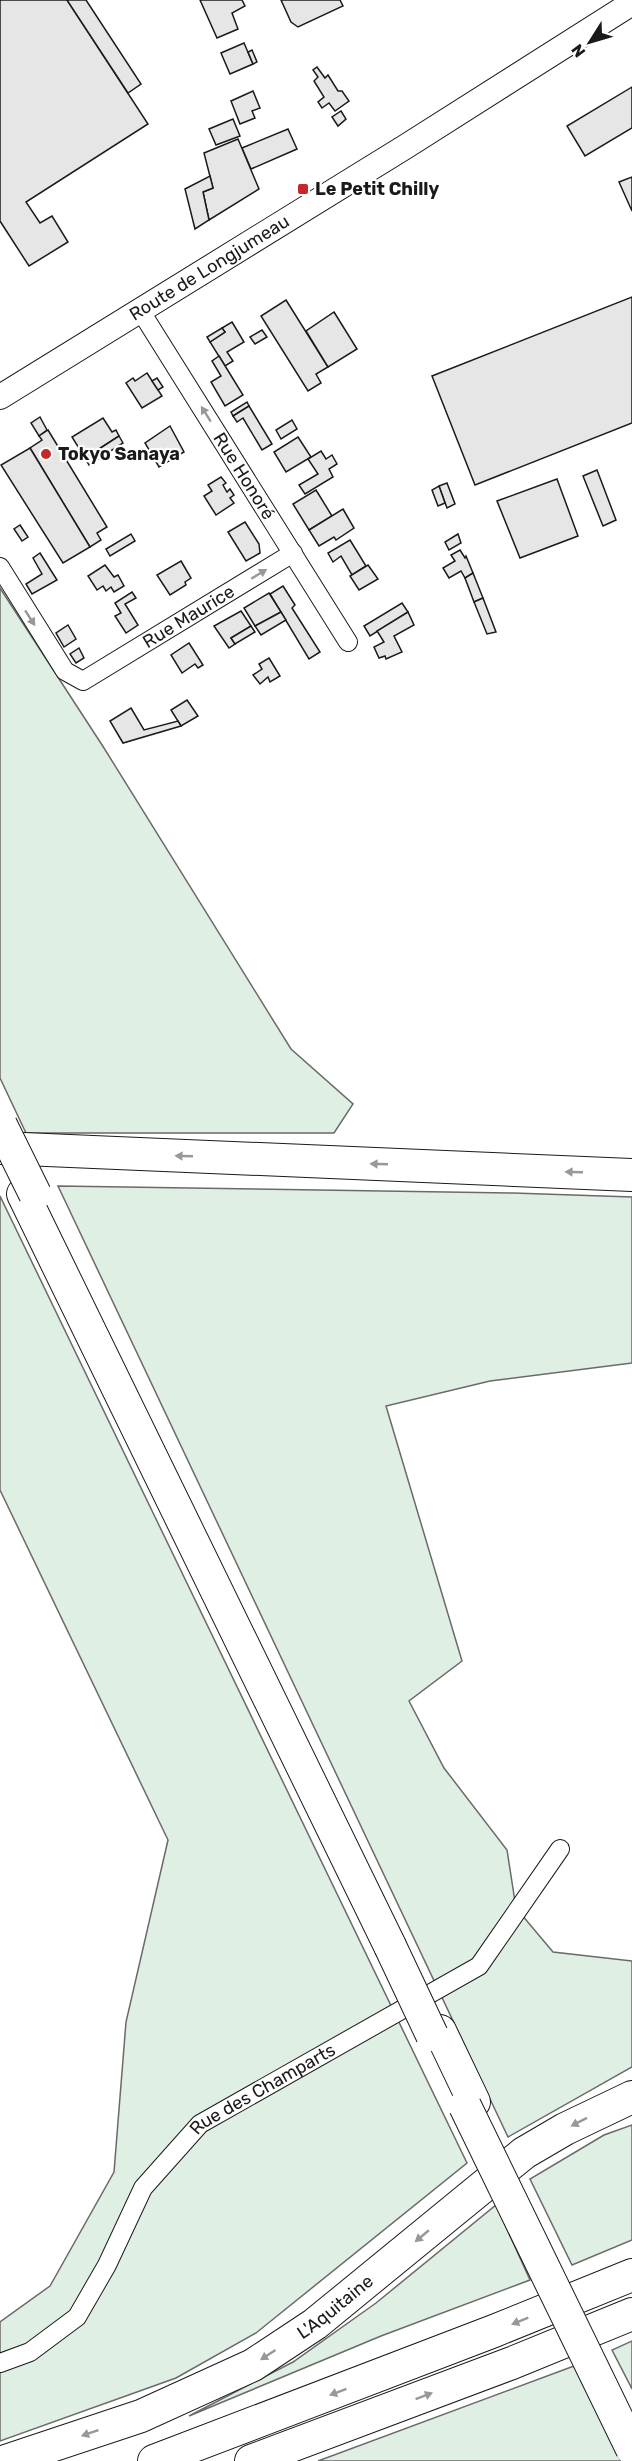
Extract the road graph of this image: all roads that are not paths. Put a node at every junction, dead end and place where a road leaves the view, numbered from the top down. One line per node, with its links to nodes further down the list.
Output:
1 (632, 3): 2 (street, Route de Longjumeau)
2 (140, 310): 3 (street, Route de Longjumeau); 4 (street, Rue Honoré, one-way to 2)
3 (0, 397)
4 (293, 552): 5 (street, Rue Maurice, one-way to 4); 6 (street, Rue Honoré)
5 (0, 567)
6 (348, 642)
7 (0, 1124): 10 (highway, bridge)
8 (0, 1147): 9 (highway, one-way to 8); 10 (highway)
9 (632, 1175)
10 (29, 1194): 13 (highway)
11 (560, 1849): 16 (street, Rue des Champarts)
12 (632, 2097): 19 (highway, L'Aquitaine, one-way to 19)
13 (470, 2104): 17 (highway); 18 (highway, bridge)
14 (632, 2275): 20 (highway, one-way to 20)
15 (632, 2314): 21 (highway, one-way to 15)
16 (0, 2363)
17 (632, 2426)
18 (632, 2449)
19 (6, 2461)
20 (154, 2461)
21 (251, 2461)

